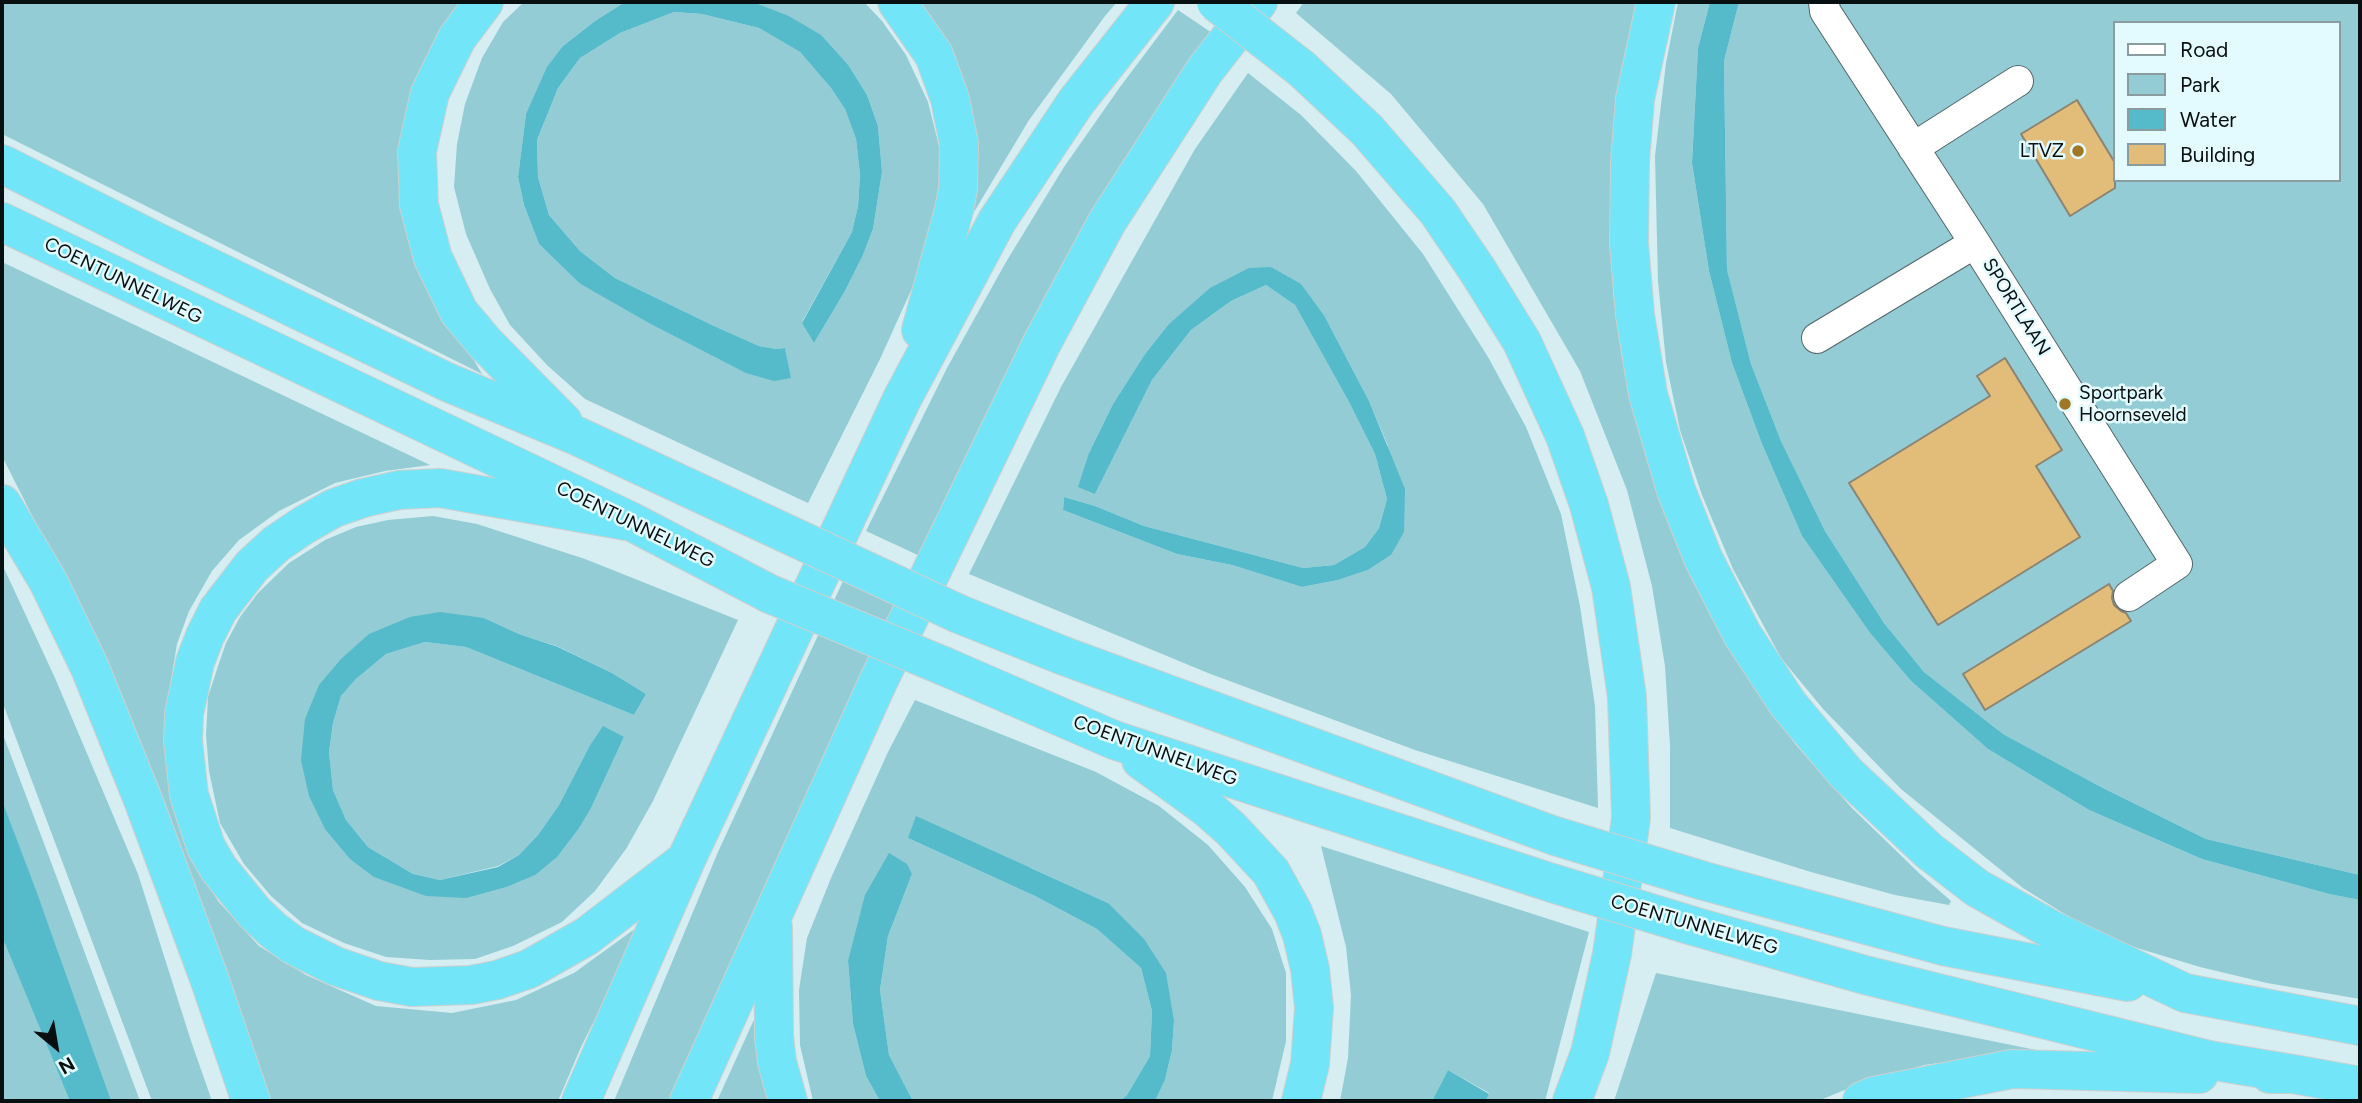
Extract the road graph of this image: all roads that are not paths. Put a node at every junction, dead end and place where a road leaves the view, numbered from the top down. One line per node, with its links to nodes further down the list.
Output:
1 (484, 2): 15 (highway)
2 (897, 2): 14 (highway)
3 (1155, 2): 14 (highway)
4 (1216, 2): 31 (highway, bridge)
5 (1258, 2): 21 (highway)
6 (1656, 2): 22 (highway)
7 (1824, 2): 9 (street, SPORTLAAN)
8 (2018, 81): 9 (street)
9 (1913, 148): 12 (street, SPORTLAAN)
10 (2, 164): 15 (highway)
11 (2, 222): 17 (highway, COENTUNNELWEG)
12 (1975, 243): 13 (street); 18 (street, SPORTLAAN)
13 (1817, 338)
14 (902, 399): 20 (highway)
15 (577, 436): 22 (highway, bridge)
16 (2, 504): 26 (highway)
17 (632, 522): 19 (highway, COENTUNNELWEG, bridge); 20 (highway)
18 (2129, 596)
19 (1114, 740): 24 (highway, COENTUNNELWEG, bridge); 30 (highway)
20 (687, 860): 27 (highway)
21 (773, 914): 28 (highway); 29 (highway)
22 (2185, 993): 23 (highway)
23 (2360, 1026)
24 (2206, 1067): 25 (highway); 32 (highway)
25 (2360, 1086)
26 (251, 1101)
27 (580, 1101)
28 (689, 1101)
29 (788, 1101)
30 (1301, 1101)
31 (1572, 1101)
32 (1862, 1101)

